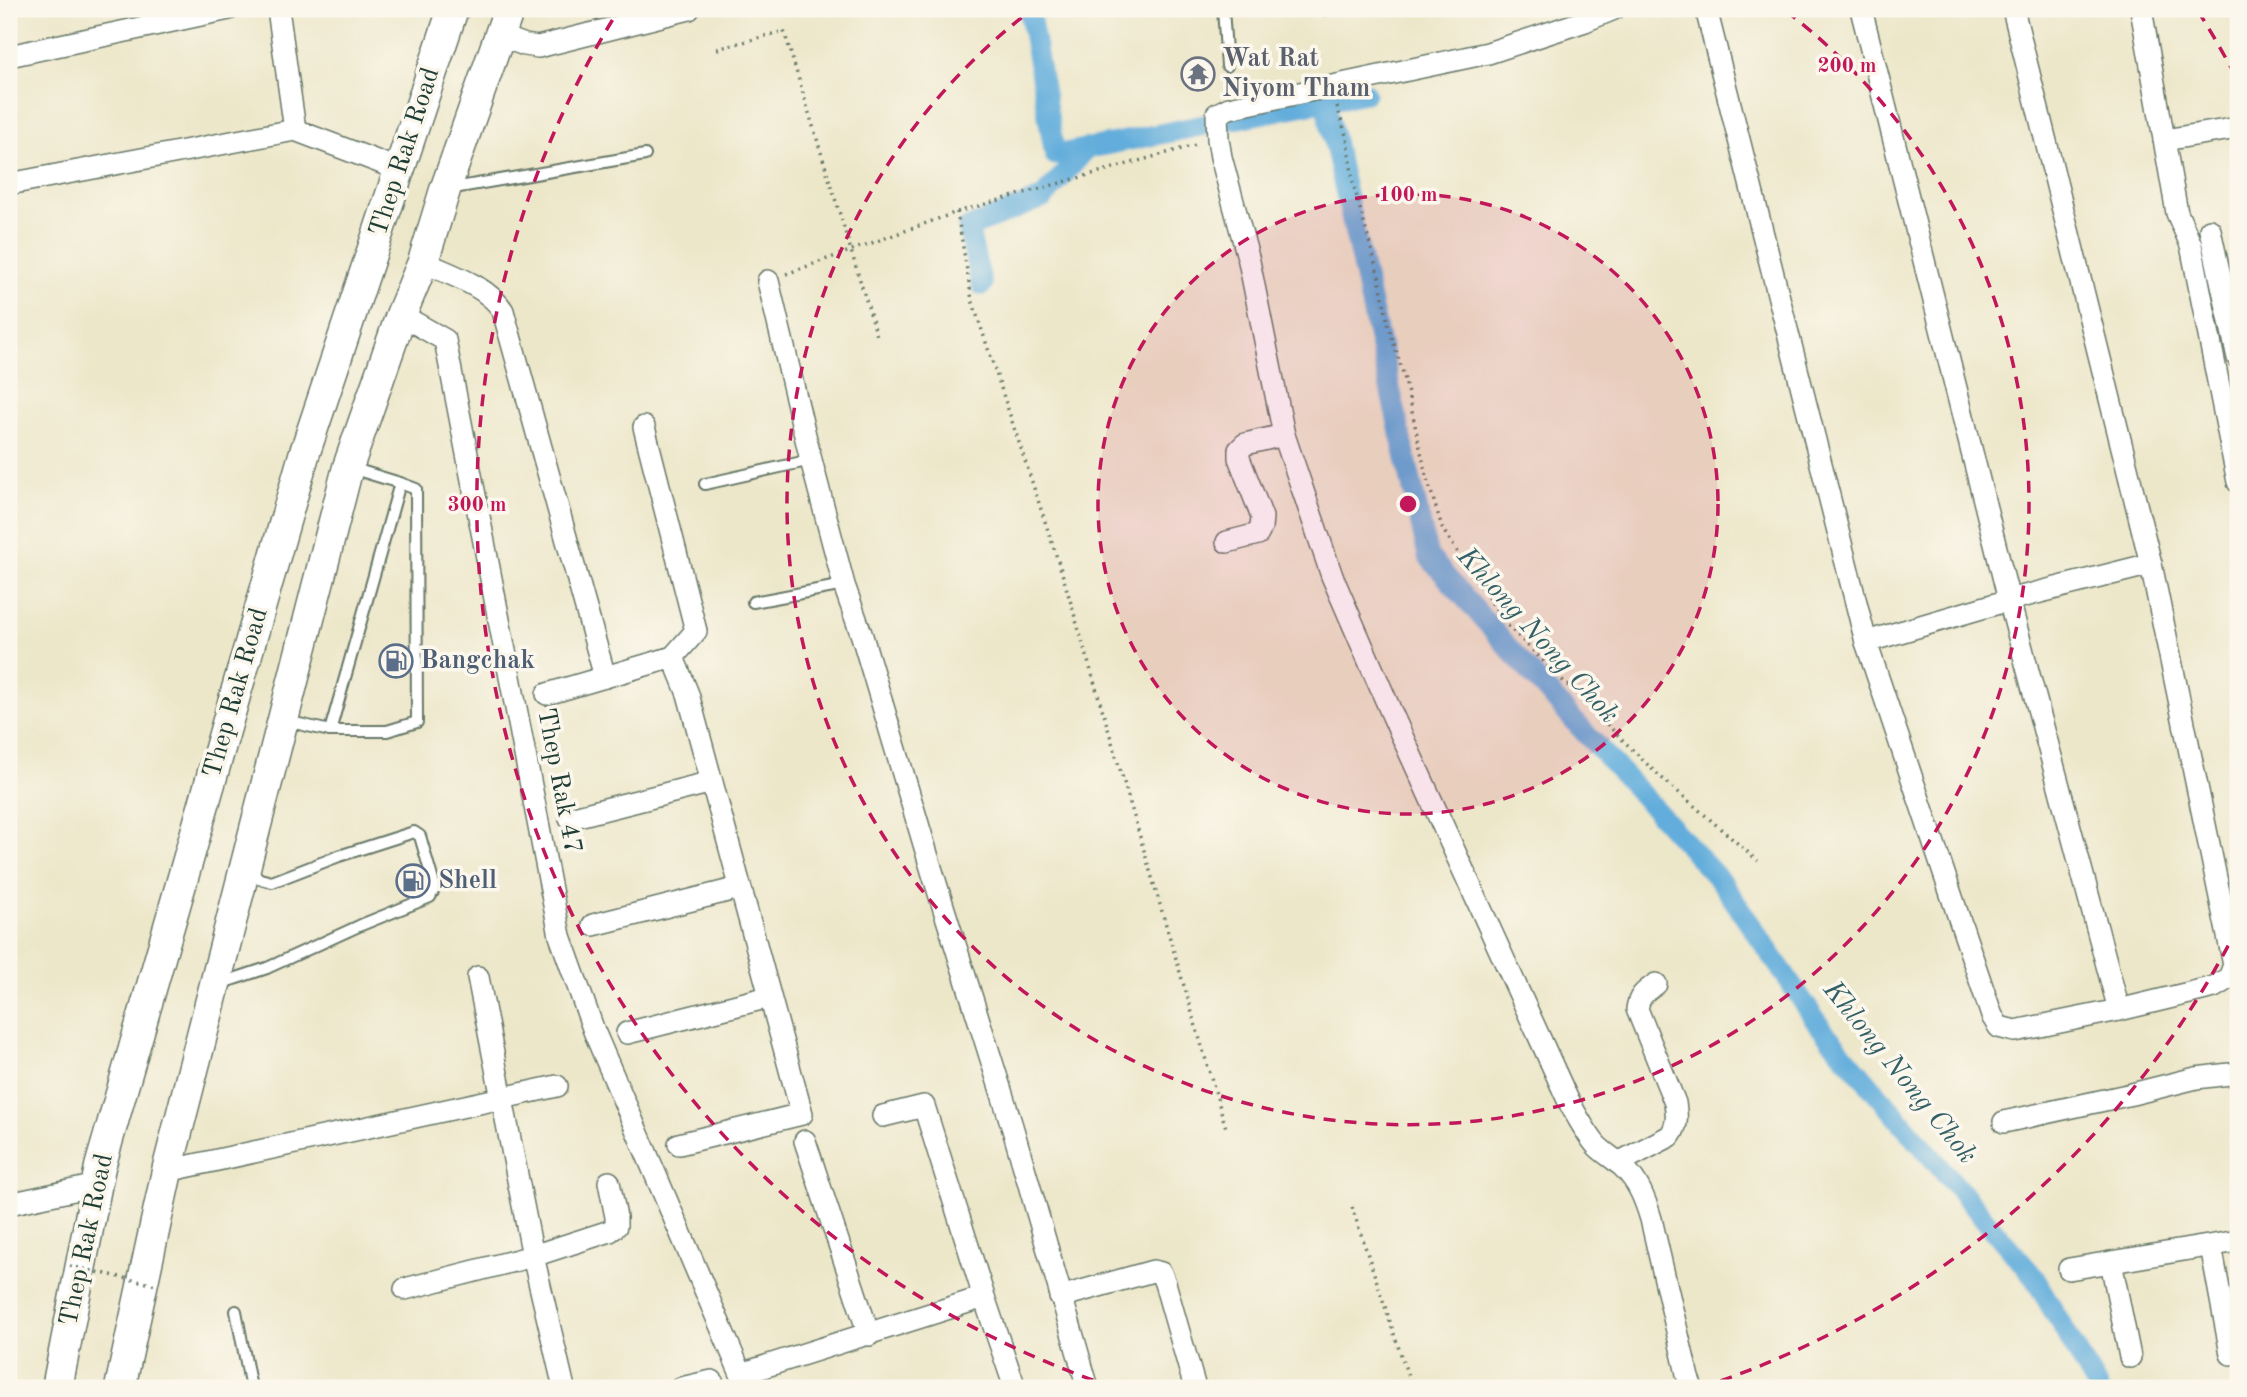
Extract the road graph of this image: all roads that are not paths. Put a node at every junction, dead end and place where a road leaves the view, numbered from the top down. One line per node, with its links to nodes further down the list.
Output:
1 (229, 9): 12 (street)
2 (278, 9): 15 (street)
3 (453, 9): 18 (main road, Thep Rak Road)
4 (689, 9): 11 (street)
5 (1223, 9): 13 (lane)
6 (1615, 9): 27 (street)
7 (1706, 9): 38 (street)
8 (1861, 9): 36 (street)
9 (2013, 9): 34 (street)
10 (2141, 9): 16 (street)
11 (504, 22): 20 (main road, Thep Rak Road)
12 (9, 56)
13 (1227, 66)
14 (2238, 128): 16 (street)
15 (295, 130): 18 (street); 19 (street)
16 (2164, 140): 30 (street)
17 (645, 155): 20 (lane)
18 (400, 170): 65 (main road, Thep Rak Road)
19 (9, 184)
20 (446, 190): 22 (main road, Thep Rak Road)
21 (2210, 230): 25 (street)
22 (423, 262): 24 (main road, Thep Rak Road); 40 (street)
23 (768, 281): 28 (street)
24 (401, 315): 29 (main road, Thep Rak Road); 76 (street, Thep Rak 47)
25 (2238, 358)
26 (644, 427): 39 (street)
27 (1284, 435): 33 (street); 62 (street)
28 (811, 460): 32 (lane); 35 (street)
29 (348, 467): 31 (lane); 42 (main road, Thep Rak Road)
30 (2238, 482)
31 (400, 483): 43 (lane); 43 (lane)
32 (705, 484)
33 (1227, 542)
34 (2151, 564): 36 (street); 53 (street)
35 (844, 585): 37 (lane); 74 (street)
36 (2009, 600): 38 (street); 53 (street)
37 (753, 602)
38 (1866, 642): 53 (street)
39 (673, 657): 40 (street); 44 (street)
40 (606, 677): 41 (street)
41 (547, 694)
42 (283, 720): 43 (lane); 46 (main road, Thep Rak Road)
43 (330, 731)
44 (712, 782): 45 (street); 47 (street)
45 (570, 818)
46 (245, 867): 51 (main road, Thep Rak Road); 51 (lane)
47 (739, 888): 48 (street); 52 (street)
48 (593, 925)
49 (478, 977): 57 (street)
50 (1656, 984): 62 (street)
51 (215, 985): 63 (main road, Thep Rak Road)
52 (769, 998): 54 (street); 61 (street)
53 (2119, 1010)
54 (627, 1033)
55 (2238, 1073): 59 (street)
56 (557, 1086): 57 (street)
57 (502, 1100): 63 (street); 69 (street)
58 (883, 1116): 73 (street)
59 (2004, 1122)
60 (805, 1141): 76 (street)
61 (678, 1144)
62 (1618, 1163): 88 (street)
63 (167, 1171): 81 (main road, Thep Rak Road)
64 (609, 1182): 69 (street)
65 (97, 1185): 66 (street); 80 (main road, Thep Rak Road)
66 (9, 1204)
67 (2238, 1241): 68 (street)
68 (2211, 1246): 70 (street); 77 (street)
69 (533, 1256): 72 (street); 83 (street)
70 (2112, 1262): 71 (street); 78 (street)
71 (2069, 1269)
72 (405, 1289)
73 (985, 1297): 76 (street); 85 (street)
74 (1060, 1297): 86 (street); 87 (street)
75 (236, 1311): 82 (lane)
76 (869, 1335)
77 (2231, 1354)
78 (2130, 1357)
79 (712, 1381): 84 (street)
80 (57, 1388)
81 (120, 1388)
82 (251, 1388)
83 (564, 1388)
84 (681, 1388)
85 (1016, 1388)
86 (1088, 1388)
87 (1195, 1388)
88 (1692, 1388)

